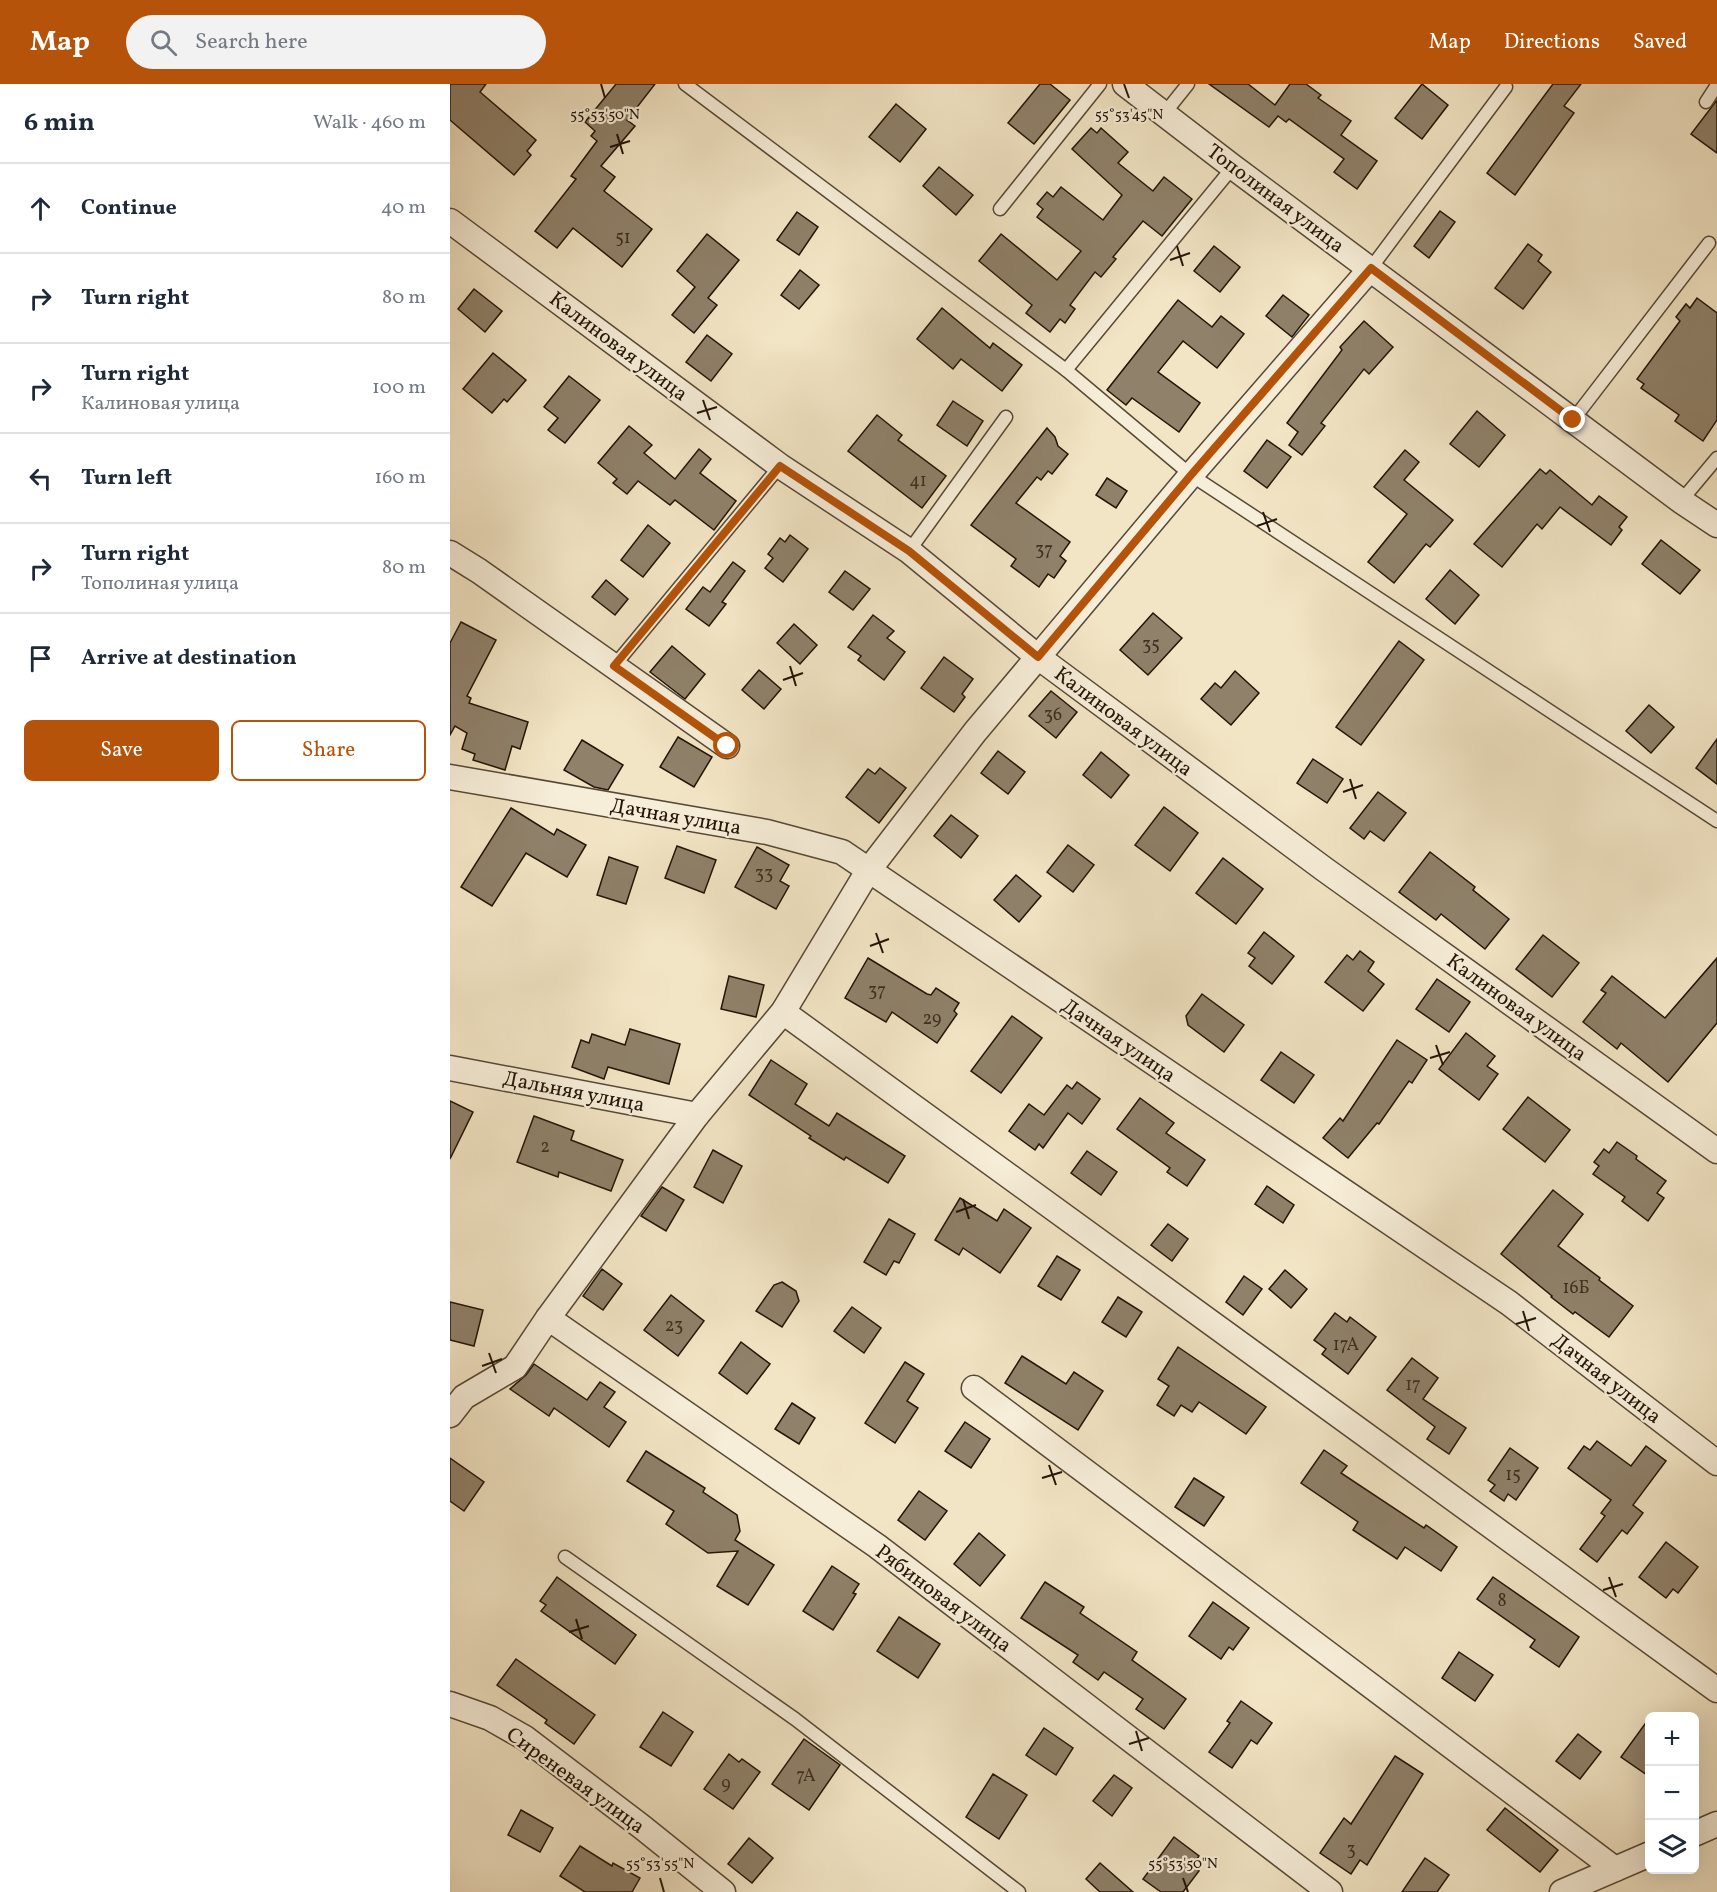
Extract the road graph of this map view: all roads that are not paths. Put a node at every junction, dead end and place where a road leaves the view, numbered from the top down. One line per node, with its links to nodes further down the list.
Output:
1 (685, 84): 14 (lane)
2 (1100, 84): 10 (lane)
3 (1125, 84): 8 (street, Тополиная улица)
4 (1188, 84): 8 (lane)
5 (1717, 85): 7 (lane)
6 (1506, 87): 13 (lane)
7 (1706, 102)
8 (1164, 114): 9 (street, Тополиная улица)
9 (1233, 167): 13 (street, Тополиная улица); 14 (lane)
10 (1000, 209)
11 (450, 221): 18 (street, Калиновая улица)
12 (1709, 243): 16 (lane)
13 (1371, 268): 16 (street, Тополиная улица); 19 (street)
14 (1066, 370): 19 (lane)
15 (1006, 417): 22 (lane)
16 (1573, 420): 20 (street, Тополиная улица)
17 (1717, 458): 20 (lane)
18 (780, 466): 22 (street, Калиновая улица); 25 (lane)
19 (1191, 475): 24 (street); 28 (lane)
20 (1682, 501): 21 (street, Тополиная улица)
21 (1717, 525)
22 (909, 551): 24 (street, Калиновая улица)
23 (450, 553): 25 (street)
24 (1038, 657): 29 (street); 33 (street, Калиновая улица)
25 (614, 666): 26 (street)
26 (727, 746)
27 (450, 777): 29 (street, Дачная улица)
28 (1717, 821)
29 (868, 871): 30 (street); 37 (street, Дачная улица)
30 (783, 1012): 32 (street); 39 (street)
31 (450, 1068): 32 (street, Дальняя улица)
32 (697, 1115): 34 (street)
33 (1717, 1151)
34 (548, 1318): 36 (street); 47 (street, Рябиновая улица)
35 (974, 1388): 44 (street)
36 (455, 1402)
37 (1717, 1463)
38 (565, 1557): 46 (lane)
39 (1717, 1690)
40 (450, 1704): 45 (street, Сиреневая улица)
41 (1717, 1824): 42 (street)
42 (1699, 1832)
43 (1645, 1856): 44 (street)
44 (1615, 1869): 48 (street)
45 (723, 1892)
46 (1019, 1892)
47 (1330, 1892)
48 (1562, 1892)

